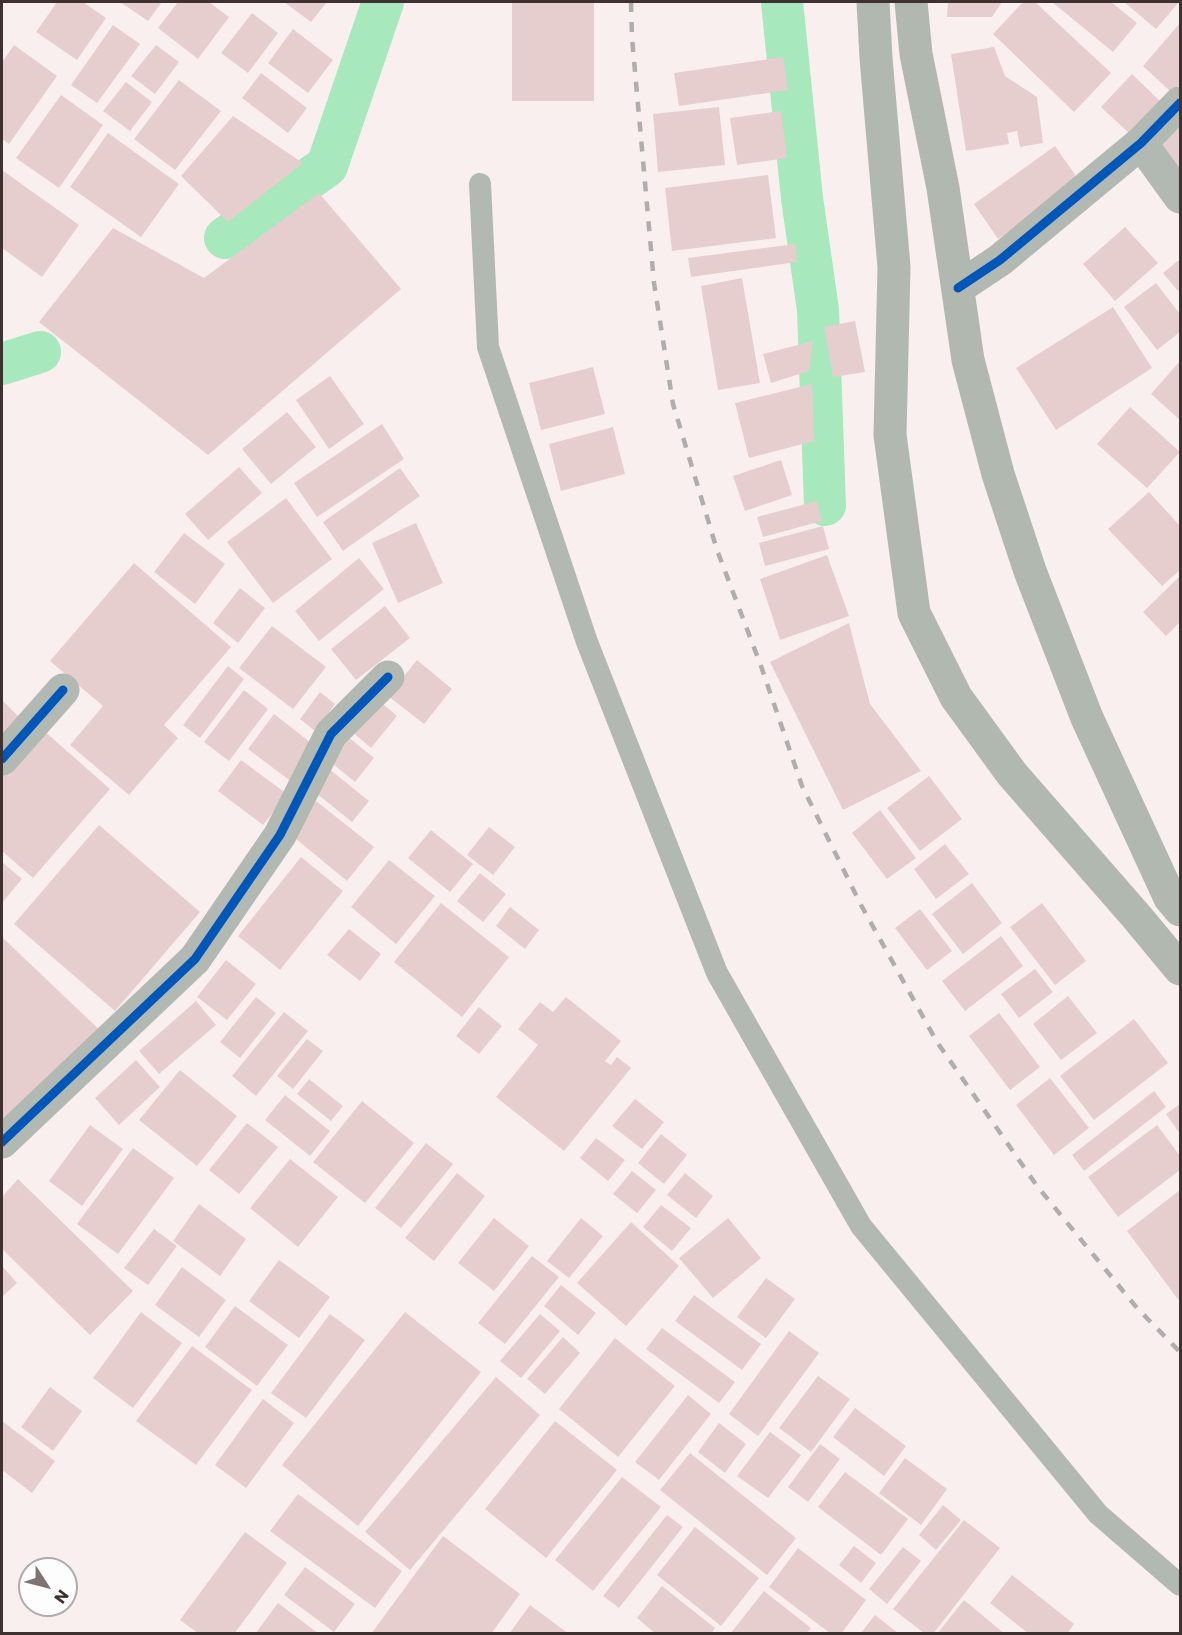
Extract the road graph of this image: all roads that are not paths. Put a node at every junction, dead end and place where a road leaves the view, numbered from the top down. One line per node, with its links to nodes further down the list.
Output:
1 (873, 2): 4 (main road)
2 (911, 2): 3 (main road)
3 (916, 54): 4 (main road); 9 (main road)
4 (876, 58): 14 (main road)
5 (1180, 103): 6 (street)
6 (1141, 143): 8 (street); 9 (street)
7 (480, 184): 17 (lane)
8 (1180, 197)
9 (958, 288): 13 (main road)
10 (388, 677): 16 (street)
11 (63, 690): 12 (street)
12 (2, 759)
13 (1177, 900): 14 (street)
14 (1136, 916): 15 (main road)
15 (1180, 969)
16 (2, 1142)
17 (1180, 1585)

